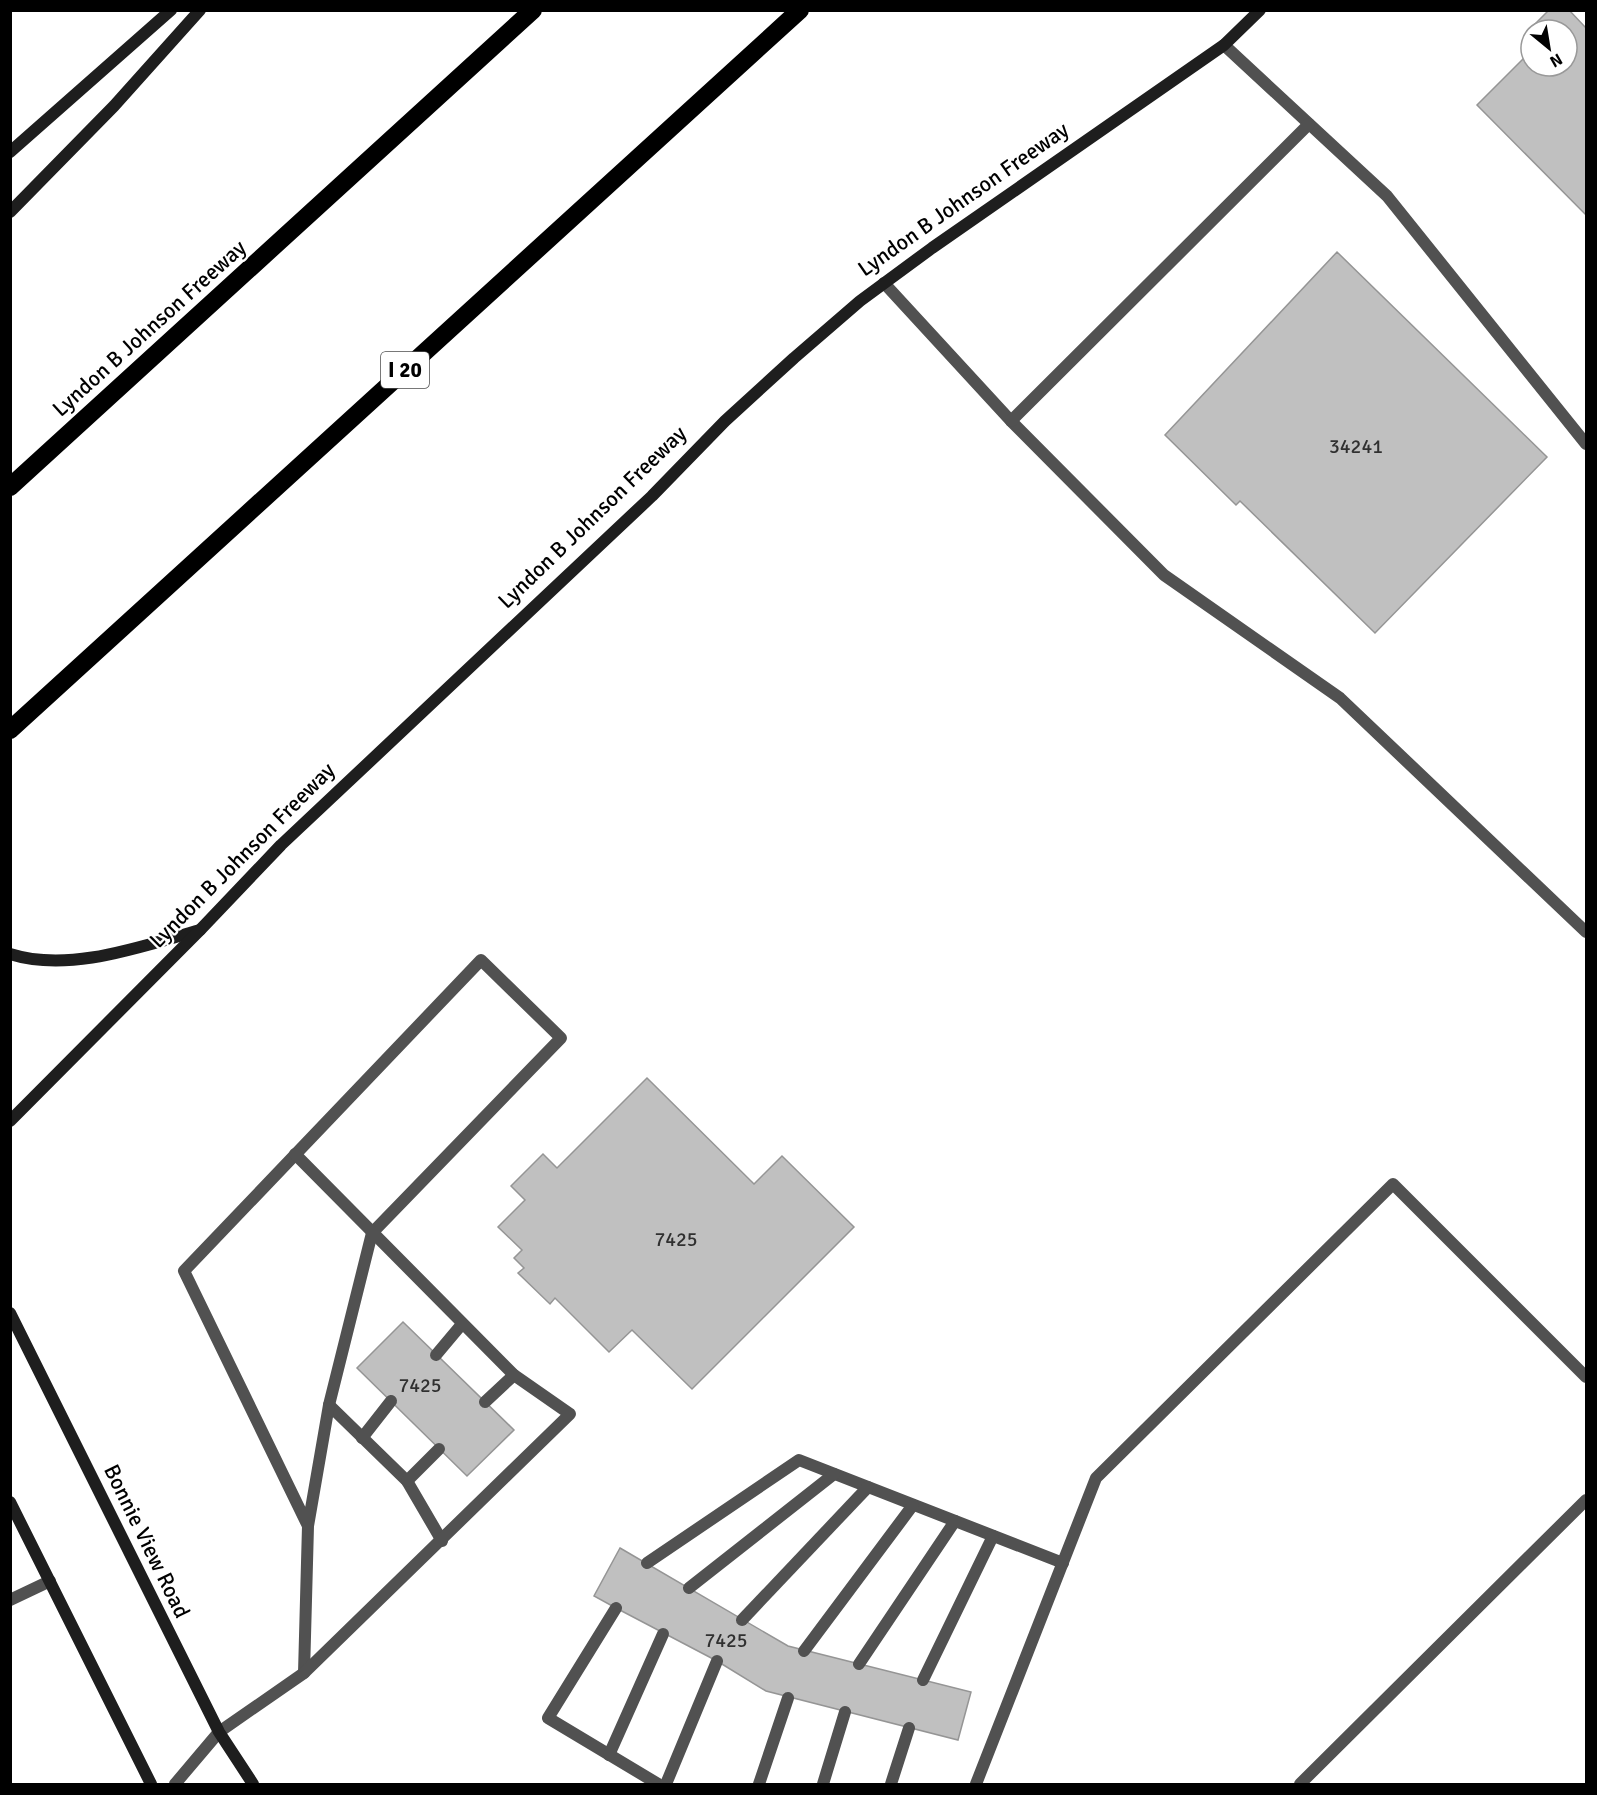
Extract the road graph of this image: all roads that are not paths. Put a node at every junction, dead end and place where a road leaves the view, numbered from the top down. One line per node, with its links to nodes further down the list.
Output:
1 (171, 10): 8 (main road)
2 (200, 10): 9 (main road)
3 (533, 10): 13 (highway, Lyndon B Johnson Freeway)
4 (801, 10): 14 (highway, I 20)
5 (1260, 10): 6 (main road, Lyndon B Johnson Freeway)
6 (1224, 45): 7 (street); 10 (main road, Lyndon B Johnson Freeway)
7 (1309, 124): 11 (street); 12 (street)
8 (11, 150)
9 (10, 212)
10 (884, 283): 11 (street); 15 (main road, Lyndon B Johnson Freeway)
11 (1011, 421): 16 (street)
12 (1587, 444)
13 (10, 487)
14 (10, 730)
15 (201, 929): 17 (main road); 18 (main road, Lyndon B Johnson Freeway)
16 (1587, 932)
17 (10, 954)
18 (10, 1121)
19 (295, 1154): 20 (street); 20 (street); 38 (street)
20 (372, 1233): 22 (street); 28 (street)
21 (10, 1313): 57 (main road, Bonnie View Road)
22 (462, 1324): 23 (street); 24 (street)
23 (436, 1355)
24 (514, 1375): 27 (street); 40 (street)
25 (1587, 1377): 42 (street)
26 (391, 1401): 29 (street)
27 (484, 1402)
28 (329, 1405): 29 (street); 38 (street)
29 (363, 1438): 32 (street)
30 (440, 1449): 32 (street)
31 (834, 1474): 33 (street); 41 (street); 44 (street)
32 (407, 1481): 40 (street)
33 (868, 1487): 36 (street); 47 (street)
34 (1587, 1500): 68 (street)
35 (10, 1502): 43 (main road)
36 (914, 1505): 37 (street); 49 (street)
37 (955, 1521): 39 (street); 51 (street)
38 (308, 1526): 52 (street)
39 (993, 1536): 42 (street); 53 (street)
40 (442, 1541): 52 (street)
41 (647, 1563)
42 (1063, 1563): 67 (street)
43 (50, 1581): 45 (street); 59 (main road)
44 (689, 1588)
45 (10, 1600)
46 (616, 1608): 58 (street)
47 (742, 1620)
48 (663, 1634): 58 (street)
49 (804, 1651)
50 (717, 1661): 63 (street)
51 (859, 1664)
52 (304, 1673): 57 (street)
53 (923, 1680)
54 (788, 1698): 64 (street)
55 (845, 1712): 65 (street)
56 (909, 1728): 66 (street)
57 (219, 1732): 60 (street); 61 (main road, Bonnie View Road)
58 (609, 1755): 62 (street)
59 (151, 1785)
60 (175, 1785)
61 (254, 1785)
62 (658, 1785)
63 (666, 1785)
64 (759, 1785)
65 (823, 1785)
66 (891, 1785)
67 (976, 1785)
68 (1300, 1785)

